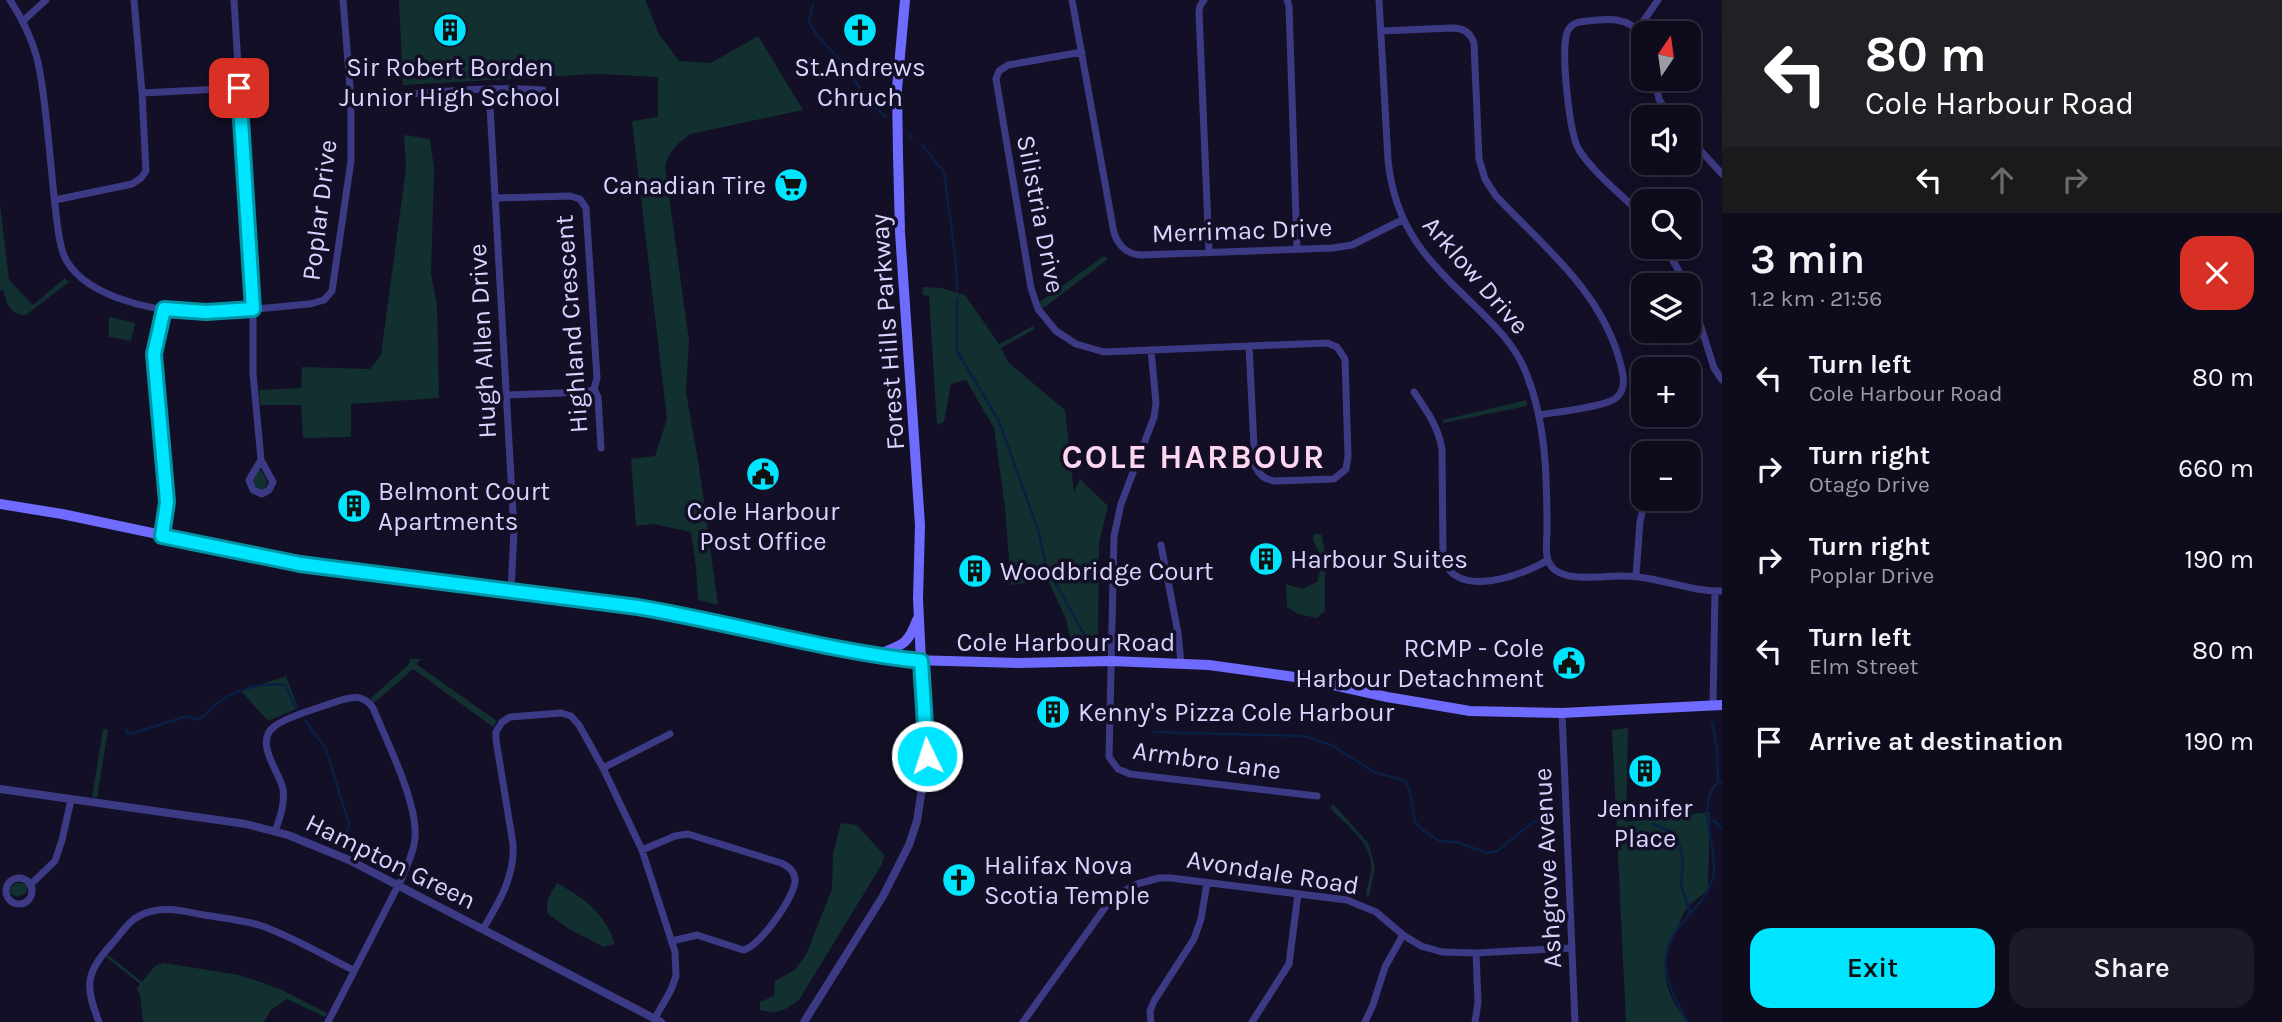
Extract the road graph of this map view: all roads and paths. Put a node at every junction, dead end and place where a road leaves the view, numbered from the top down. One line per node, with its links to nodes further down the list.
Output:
1 (10, 0): 12 (street, Poplar Drive)
2 (46, 0): 12 (street)
3 (134, 0): 20 (street)
4 (234, 0): 17 (street)
5 (343, 0): 21 (street, Poplar Drive)
6 (905, 0): 50 (main road, Forest Hills Parkway)
7 (1072, 0): 16 (street, Merrimac Drive)
8 (1205, 0): 29 (street)
9 (1287, 0): 28 (street)
10 (1379, 0): 15 (street, Arklow Drive)
11 (1658, 0): 13 (street)
12 (23, 21): 25 (street, Poplar Drive)
13 (1647, 21)
14 (1631, 23): 26 (street)
15 (1381, 31): 27 (street, Arklow Drive); 39 (street)
16 (1082, 52): 29 (street, Merrimac Drive); 34 (street, Silistria Drive)
17 (239, 88): 20 (street); 31 (street)
18 (489, 89): 19 (street); 21 (street); 24 (street, Hugh Allen Drive)
19 (543, 90)
20 (142, 93): 25 (street)
21 (351, 99): 31 (street, Poplar Drive)
22 (1701, 151): 23 (street)
23 (1722, 174)
24 (496, 198): 36 (street, Highland Crescent); 38 (street, Hugh Allen Drive)
25 (55, 200): 30 (street, Poplar Drive)
26 (1631, 205)
27 (1402, 220): 28 (street, Merrimac Drive); 39 (street, Arklow Drive)
28 (1297, 249): 29 (street, Merrimac Drive)
29 (1209, 251)
30 (164, 309): 31 (street, Poplar Drive); 44 (street)
31 (253, 309): 41 (street)
32 (1701, 328): 35 (street)
33 (1249, 346): 33 (street, Silistria Drive); 34 (street, Silistria Drive)
34 (1152, 350): 53 (street)
35 (1722, 380)
36 (594, 388): 38 (street); 40 (street, Highland Crescent)
37 (1414, 392): 46 (street)
38 (506, 395): 48 (street, Hugh Allen Drive)
39 (1539, 415): 46 (street, Arklow Drive)
40 (601, 449)
41 (261, 460)
42 (0, 504): 44 (main road, Cole Harbour Road)
43 (1643, 511): 47 (street)
44 (162, 536): 48 (main road, Cole Harbour Road)
45 (1161, 545): 54 (street)
46 (1548, 560): 47 (street)
47 (1636, 576): 49 (street)
48 (511, 590): 51 (main road, Cole Harbour Road)
49 (1718, 591): 55 (street)
50 (918, 617): 51 (main road); 52 (main road, Forest Hills Parkway)
51 (878, 654): 52 (main road, Cole Harbour Road)
52 (921, 661): 53 (main road, Cole Harbour Road); 77 (street)
53 (1111, 661): 54 (main road, Cole Harbour Road); 60 (street, Armbro Lane)
54 (1181, 663): 56 (main road, Cole Harbour Road)
55 (1718, 704): 56 (main road, Cole Harbour Road)
56 (1562, 713): 71 (street, Ashgrove Avenue)
57 (670, 734): 58 (street)
58 (603, 768): 63 (street); 68 (street)
59 (0, 789): 61 (street, Hampton Green)
60 (1317, 796)
61 (71, 800): 62 (street, Hampton Green); 65 (street)
62 (275, 831): 66 (street, Hampton Green); 66 (street)
63 (642, 850): 70 (street); 70 (street)
64 (1207, 883): 67 (street, Avondale Road); 78 (street, Avondale Road); 79 (street)
65 (31, 884)
66 (399, 885): 68 (street, Hampton Green); 73 (street)
67 (1298, 894): 69 (street, Avondale Road); 80 (street)
68 (484, 929): 74 (street, Hampton Green)
69 (1403, 935): 72 (street, Avondale Road); 81 (street)
70 (672, 941): 74 (street)
71 (1571, 948): 72 (street, Avondale Road); 83 (street, Ashgrove Avenue)
72 (1476, 953): 82 (street)
73 (353, 971): 75 (street); 76 (street)
74 (658, 1020)
75 (99, 1022)
76 (328, 1022)
77 (804, 1022)
78 (1023, 1022)
79 (1151, 1022)
80 (1252, 1022)
81 (1365, 1022)
82 (1475, 1022)
83 (1575, 1022)

